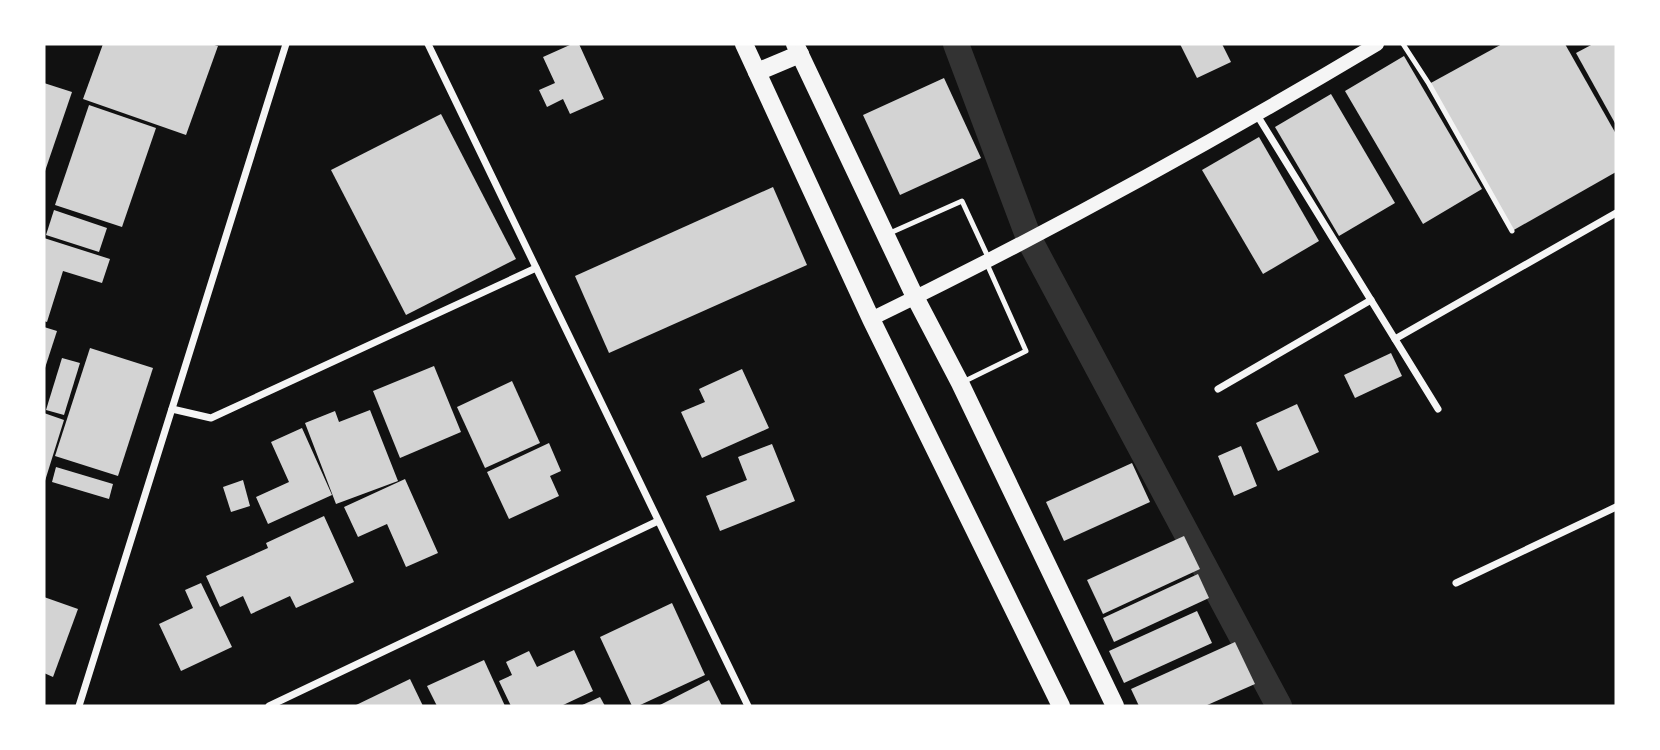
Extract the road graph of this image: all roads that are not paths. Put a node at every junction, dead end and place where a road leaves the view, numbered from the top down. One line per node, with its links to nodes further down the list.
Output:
1 (286, 44): 20 (street)
2 (428, 44): 13 (street)
3 (744, 44): 7 (main road)
4 (1377, 44): 8 (main road)
5 (1403, 44): 10 (lane)
6 (797, 49): 7 (main road); 11 (main road)
7 (757, 72): 16 (main road)
8 (1257, 115): 12 (main road); 15 (street)
9 (1616, 213): 17 (street)
10 (1511, 231)
11 (886, 235): 12 (lane); 14 (main road)
12 (988, 261): 14 (main road); 18 (lane)
13 (536, 268): 20 (street); 23 (street)
14 (915, 298): 16 (main road); 18 (main road)
15 (1371, 300): 17 (street); 19 (street)
16 (871, 319): 28 (main road)
17 (1395, 339): 21 (street)
18 (960, 383): 29 (main road)
19 (1218, 388)
20 (172, 409): 25 (street)
21 (1438, 409)
22 (1616, 507): 24 (street)
23 (658, 521): 26 (street); 27 (street)
24 (1456, 583)
25 (79, 706)
26 (269, 706)
27 (748, 706)
28 (1061, 706)
29 (1115, 706)

